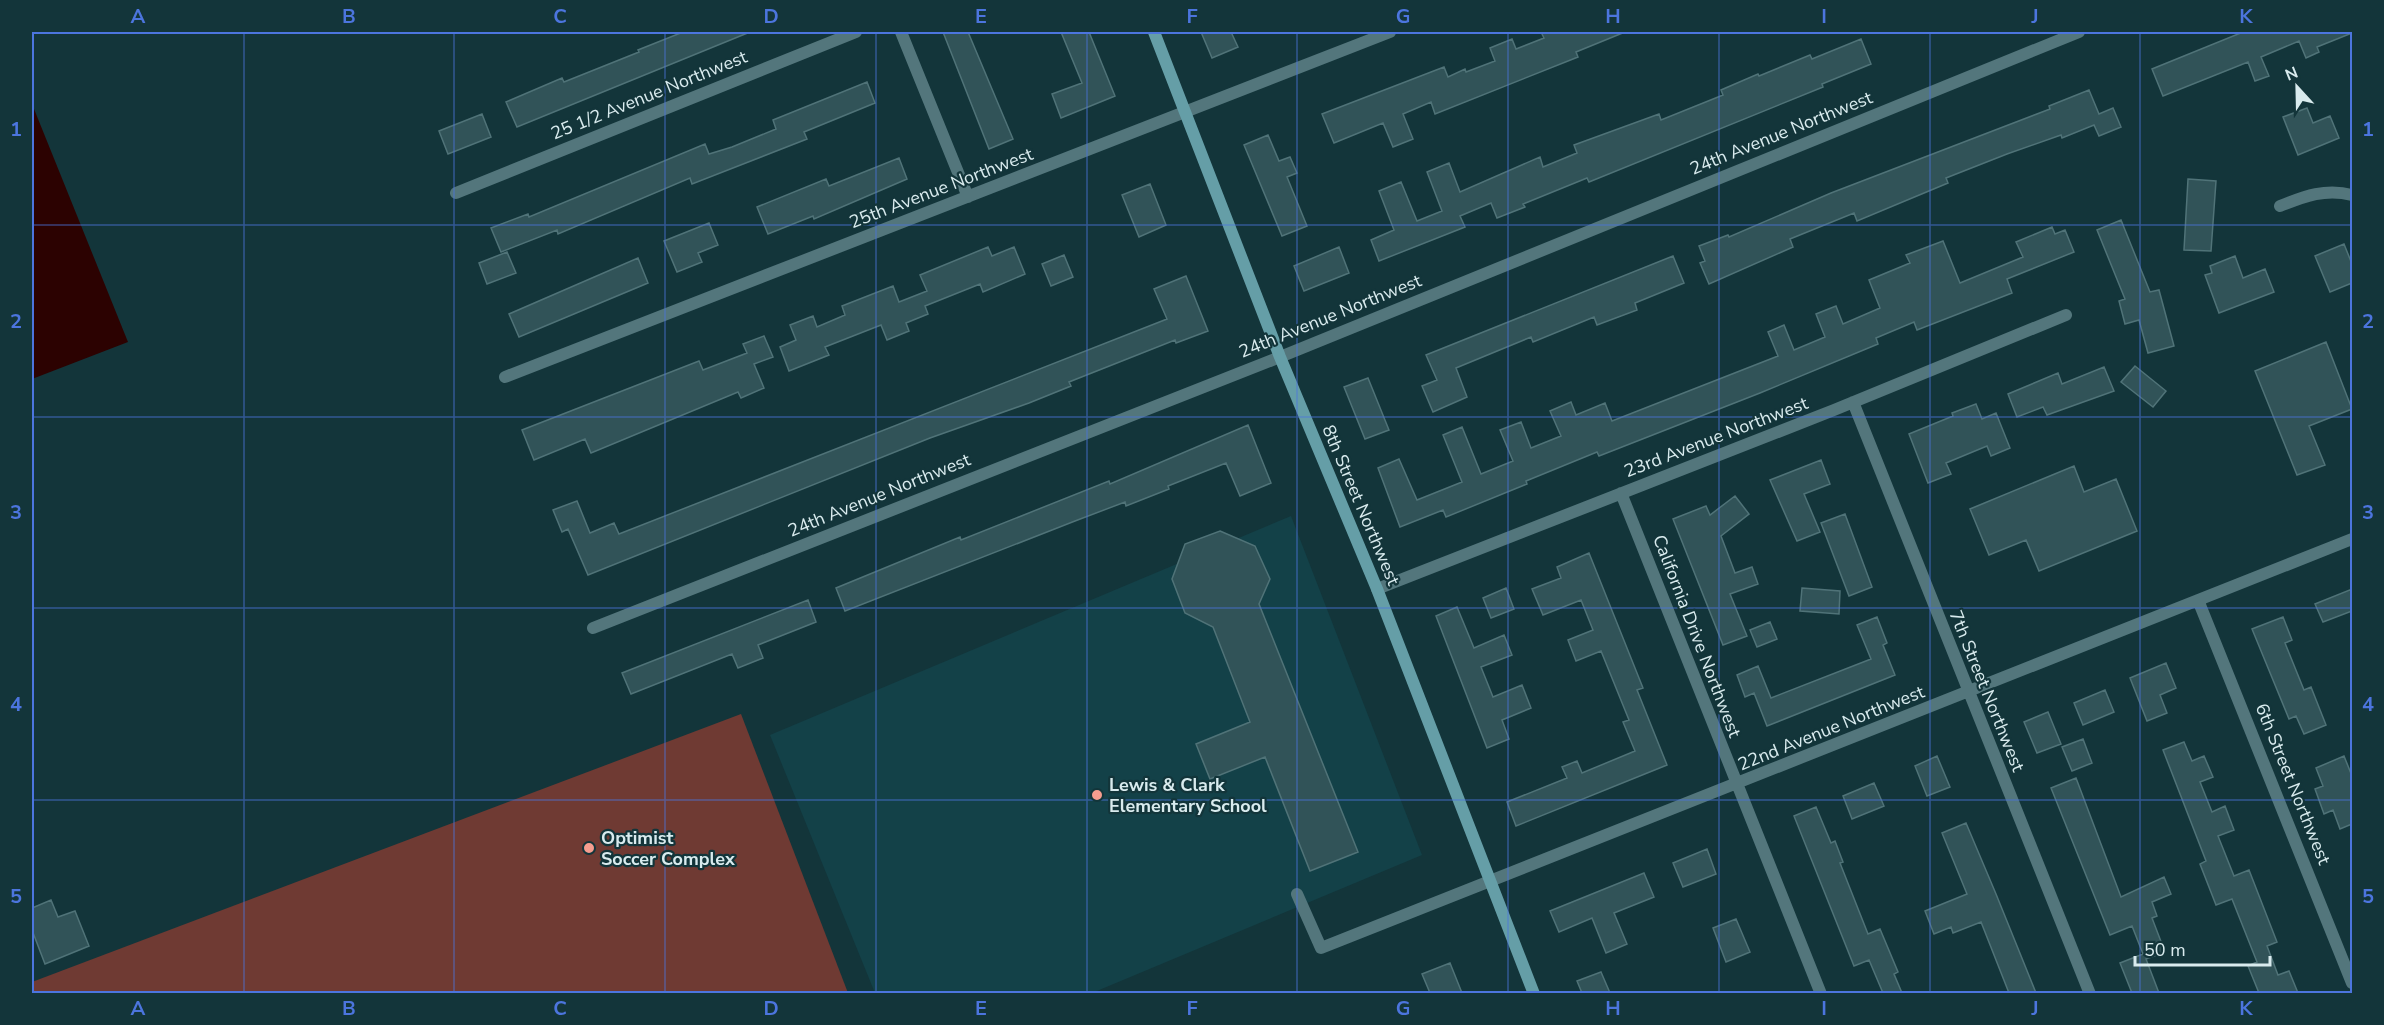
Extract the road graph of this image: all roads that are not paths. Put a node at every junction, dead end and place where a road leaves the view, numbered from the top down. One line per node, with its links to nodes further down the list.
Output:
1 (856, 32): 7 (street, 25 1/2 Avenue Northwest)
2 (902, 32): 9 (street)
3 (1154, 32): 6 (street, 8th Street Northwest)
4 (1390, 32): 6 (street, 25th Avenue Northwest)
5 (2079, 32): 12 (street, 24th Avenue Northwest)
6 (1186, 110): 9 (street, 25th Avenue Northwest); 12 (street, 8th Street Northwest)
7 (456, 192)
8 (2352, 195): 10 (street)
9 (968, 197): 13 (street, 25th Avenue Northwest)
10 (2280, 206)
11 (2066, 315): 14 (street, 23rd Avenue Northwest)
12 (1280, 357): 17 (street, 8th Street Northwest); 19 (street, 24th Avenue Northwest)
13 (505, 377)
14 (1853, 402): 15 (street, 23rd Avenue Northwest); 20 (street, 7th Street Northwest)
15 (1621, 493): 17 (street, 23rd Avenue Northwest); 21 (street, California Drive Northwest)
16 (2352, 539): 18 (street, 22nd Avenue Northwest)
17 (1377, 588): 22 (street, 8th Street Northwest)
18 (2198, 600): 20 (street, 22nd Avenue Northwest); 24 (street, 6th Street Northwest)
19 (593, 628)
20 (1968, 692): 21 (street, 22nd Avenue Northwest); 27 (street, 7th Street Northwest)
21 (1736, 785): 22 (street, 22nd Avenue Northwest); 26 (street, California Drive Northwest)
22 (1489, 882): 23 (street, 22nd Avenue Northwest); 25 (street, 8th Street Northwest)
23 (1297, 894)
24 (2352, 983)
25 (1534, 993)
26 (1821, 993)
27 (2090, 993)

